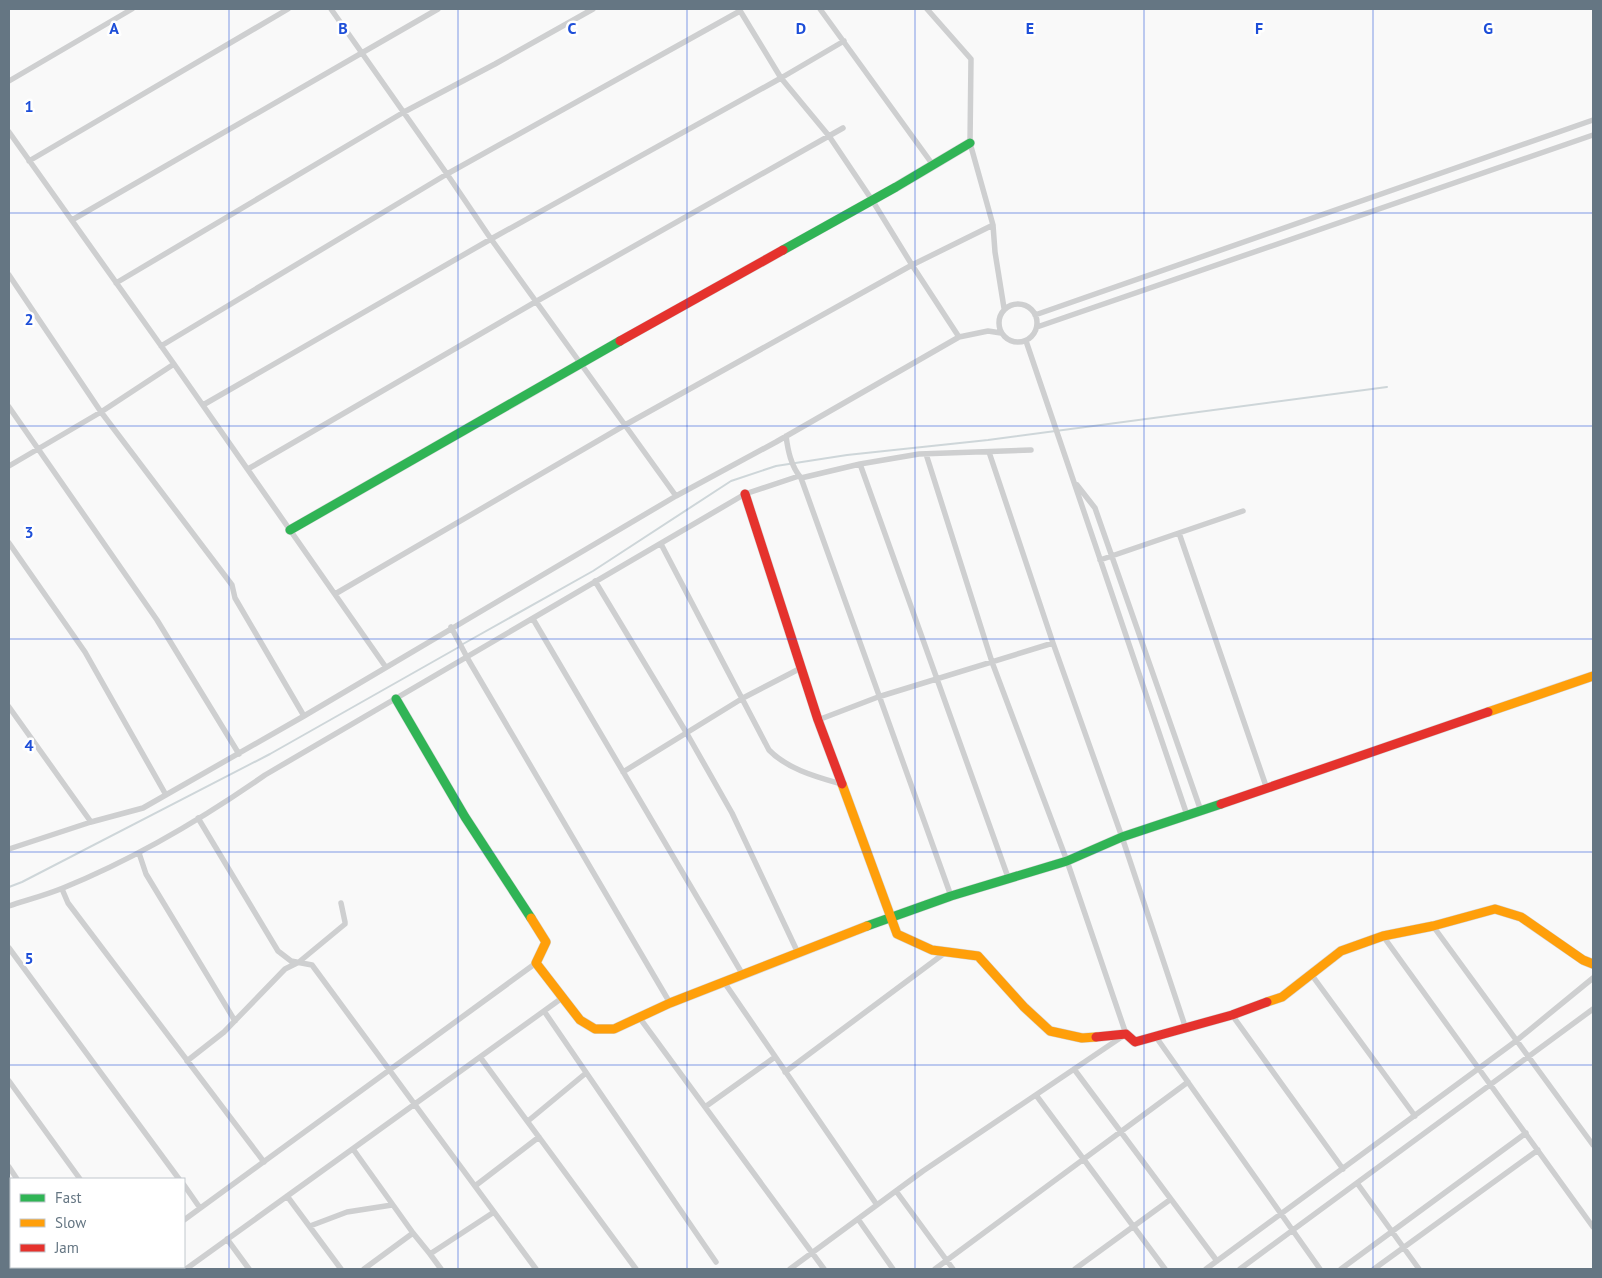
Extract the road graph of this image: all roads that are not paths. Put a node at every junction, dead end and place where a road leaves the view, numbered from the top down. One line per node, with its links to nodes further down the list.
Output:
1 (132, 9): 12 (street)
2 (288, 9): 20 (street)
3 (331, 9): 10 (street)
4 (438, 9): 10 (street)
5 (593, 9): 13 (street)
6 (820, 9): 9 (street)
7 (927, 9): 19 (street)
8 (740, 10): 11 (street); 22 (street)
9 (844, 41): 11 (street); 21 (street)
10 (361, 52): 13 (street); 24 (street)
11 (781, 78): 18 (street); 26 (street)
12 (9, 81)
13 (404, 112): 22 (street); 29 (street)
14 (1593, 120): 32 (street)
15 (843, 128): 18 (street)
16 (9, 132): 20 (street)
17 (1593, 135): 33 (street)
18 (829, 136): 23 (street); 30 (street)
19 (970, 143): 21 (street); 25 (street)
20 (29, 161): 24 (street)
21 (933, 165): 23 (street)
22 (447, 174): 26 (street); 37 (street)
23 (872, 200): 27 (street); 38 (street)
24 (72, 220): 29 (street)
25 (993, 225): 27 (street); 31 (street)
26 (491, 239): 30 (street); 40 (street)
27 (912, 265): 35 (street); 43 (street)
28 (9, 275): 42 (street)
29 (116, 283): 37 (street)
30 (537, 301): 38 (street); 51 (street)
31 (1004, 308): 32 (street); 34 (street)
32 (1035, 315): 33 (street)
33 (1037, 327): 36 (street)
34 (1001, 334): 35 (street); 36 (street)
35 (959, 337): 44 (street)
36 (1026, 341): 53 (street)
37 (161, 346): 39 (street)
38 (581, 363): 43 (street); 57 (street)
39 (174, 364): 40 (street); 42 (street)
40 (203, 405): 51 (street)
41 (9, 407): 45 (street)
42 (101, 412): 45 (street); 78 (street)
43 (625, 425): 55 (street); 64 (street)
44 (786, 436): 52 (street); 55 (street)
45 (38, 449): 50 (street); 81 (street)
46 (1031, 450): 47 (street)
47 (989, 452): 48 (street); 67 (street)
48 (926, 454): 49 (street); 69 (street)
49 (860, 464): 52 (street); 73 (street)
50 (9, 466)
51 (248, 469): 57 (street)
52 (798, 475): 54 (street); 74 (street)
53 (1073, 480): 61 (street); 62 (street)
54 (745, 494): 60 (street); 71 (street)
55 (676, 496): 66 (street)
56 (1243, 511): 58 (street)
57 (290, 530): 64 (street)
58 (1179, 533): 61 (street); 84 (street)
59 (9, 543): 85 (street)
60 (661, 544): 63 (street); 75 (street)
61 (1112, 556): 62 (street); 86 (street)
62 (1100, 560): 87 (street)
63 (595, 581): 65 (street); 80 (street)
64 (335, 594): 70 (street)
65 (533, 618): 68 (street); 82 (street)
66 (451, 628): 68 (street); 70 (street)
67 (1053, 643): 69 (street); 90 (street)
68 (467, 656): 76 (street); 113 (street)
69 (992, 662): 73 (street); 93 (street)
70 (385, 666): 78 (street)
71 (801, 668): 75 (street); 79 (street)
72 (1593, 676): 84 (street)
73 (938, 678): 74 (street); 94 (street)
74 (878, 696): 79 (street); 96 (street)
75 (743, 698): 80 (street); 83 (street)
76 (396, 699): 88 (street); 106 (street)
77 (9, 707): 89 (street)
78 (304, 716): 81 (street)
79 (818, 720): 83 (street)
80 (686, 732): 82 (street); 104 (street)
81 (239, 754): 85 (street)
82 (623, 772): 109 (street)
83 (842, 784): 99 (street)
84 (1267, 789): 86 (street)
85 (166, 795): 89 (street)
86 (1201, 811): 87 (street)
87 (1187, 815): 90 (street)
88 (198, 818): 92 (street); 105 (street)
89 (91, 822): 91 (street)
90 (1122, 838): 93 (street); 119 (street)
91 (9, 849)
92 (139, 853): 95 (street); 118 (street)
93 (1067, 861): 94 (street); 120 (street)
94 (1008, 880): 96 (street)
95 (62, 889): 98 (street); 126 (street)
96 (951, 896): 99 (street)
97 (341, 903): 105 (street)
98 (9, 906)
99 (891, 917): 103 (street); 104 (street)
100 (1433, 926): 101 (street); 107 (street); 122 (street)
101 (1383, 936): 108 (street); 127 (street)
102 (9, 948): 152 (street)
103 (946, 952): 120 (street); 130 (street)
104 (798, 953): 109 (street)
105 (299, 962): 118 (street); 129 (street)
106 (536, 963): 112 (street); 129 (street)
107 (1593, 964)
108 (1311, 974): 116 (street); 138 (street)
109 (743, 975): 111 (street)
110 (1593, 978): 122 (street)
111 (724, 982): 113 (street); 124 (street)
112 (562, 998): 115 (street); 117 (street)
113 (670, 1003): 117 (street)
114 (1593, 1009): 125 (street)
115 (544, 1011): 123 (street); 131 (street)
116 (1232, 1015): 119 (street); 149 (street)
117 (639, 1017): 137 (street)
118 (236, 1021): 126 (street)
119 (1186, 1029): 121 (street)
120 (1126, 1034): 121 (street); 128 (street)
121 (1156, 1037): 133 (street)
122 (1516, 1041): 125 (street); 127 (street)
123 (480, 1057): 136 (street); 139 (street)
124 (775, 1057): 130 (street); 137 (street)
125 (1528, 1057): 134 (street); 143 (street)
126 (187, 1061): 147 (street)
127 (1479, 1068): 134 (street); 138 (street)
128 (1074, 1069): 135 (street); 140 (street)
129 (390, 1070): 136 (street); 147 (street)
130 (785, 1072): 160 (street)
131 (586, 1073): 139 (street); 177 (street)
132 (9, 1081): 151 (street)
133 (1188, 1082): 140 (street); 163 (street)
134 (1490, 1084): 141 (street); 153 (street)
135 (1036, 1094): 146 (street); 156 (street)
136 (415, 1104): 144 (street); 155 (street)
137 (705, 1107): 174 (street)
138 (1415, 1116): 149 (street)
139 (528, 1121): 142 (street)
140 (1121, 1131): 146 (street); 158 (street)
141 (1526, 1133): 145 (street); 170 (street)
142 (539, 1136): 155 (street); 185 (street)
143 (1593, 1145)
144 (353, 1149): 157 (street); 159 (street)
145 (1538, 1150): 168 (street); 173 (street)
146 (1084, 1159): 167 (street); 176 (street)
147 (264, 1162): 161 (street)
148 (9, 1167): 150 (street)
149 (1343, 1169): 163 (street)
150 (16, 1178)
151 (79, 1178)
152 (178, 1178)
153 (1357, 1183): 169 (street); 170 (street)
154 (185, 1186): 161 (street)
155 (475, 1186): 162 (street)
156 (896, 1191): 160 (street); 176 (street)
157 (287, 1196): 166 (street); 172 (street)
158 (1171, 1199): 167 (street); 178 (street)
159 (392, 1205): 166 (street); 171 (street)
160 (877, 1205): 165 (street)
161 (200, 1208): 164 (street)
162 (494, 1212): 175 (street); 184 (street)
163 (1281, 1214): 169 (street); 178 (street)
164 (185, 1219)
165 (858, 1219): 174 (street); 188 (street)
166 (310, 1226): 181 (street)
167 (1134, 1226): 191 (street); 192 (street)
168 (1593, 1227)
169 (1292, 1230): 194 (street); 195 (street)
170 (1392, 1232): 173 (street); 196 (street)
171 (412, 1233): 175 (street); 182 (street)
172 (227, 1240): 179 (street); 180 (street)
173 (1403, 1248): 197 (street); 198 (street)
174 (812, 1253): 186 (street); 187 (street)
175 (430, 1254): 183 (street)
176 (946, 1260): 189 (street); 190 (street)
177 (716, 1262)
178 (1217, 1262): 193 (street)
179 (186, 1269)
180 (249, 1269)
181 (341, 1269)
182 (364, 1269)
183 (441, 1269)
184 (536, 1269)
185 (636, 1269)
186 (790, 1269)
187 (824, 1269)
188 (893, 1269)
189 (934, 1269)
190 (952, 1269)
191 (1075, 1269)
192 (1165, 1269)
193 (1206, 1269)
194 (1240, 1269)
195 (1320, 1269)
196 (1341, 1269)
197 (1374, 1269)
198 (1418, 1269)

